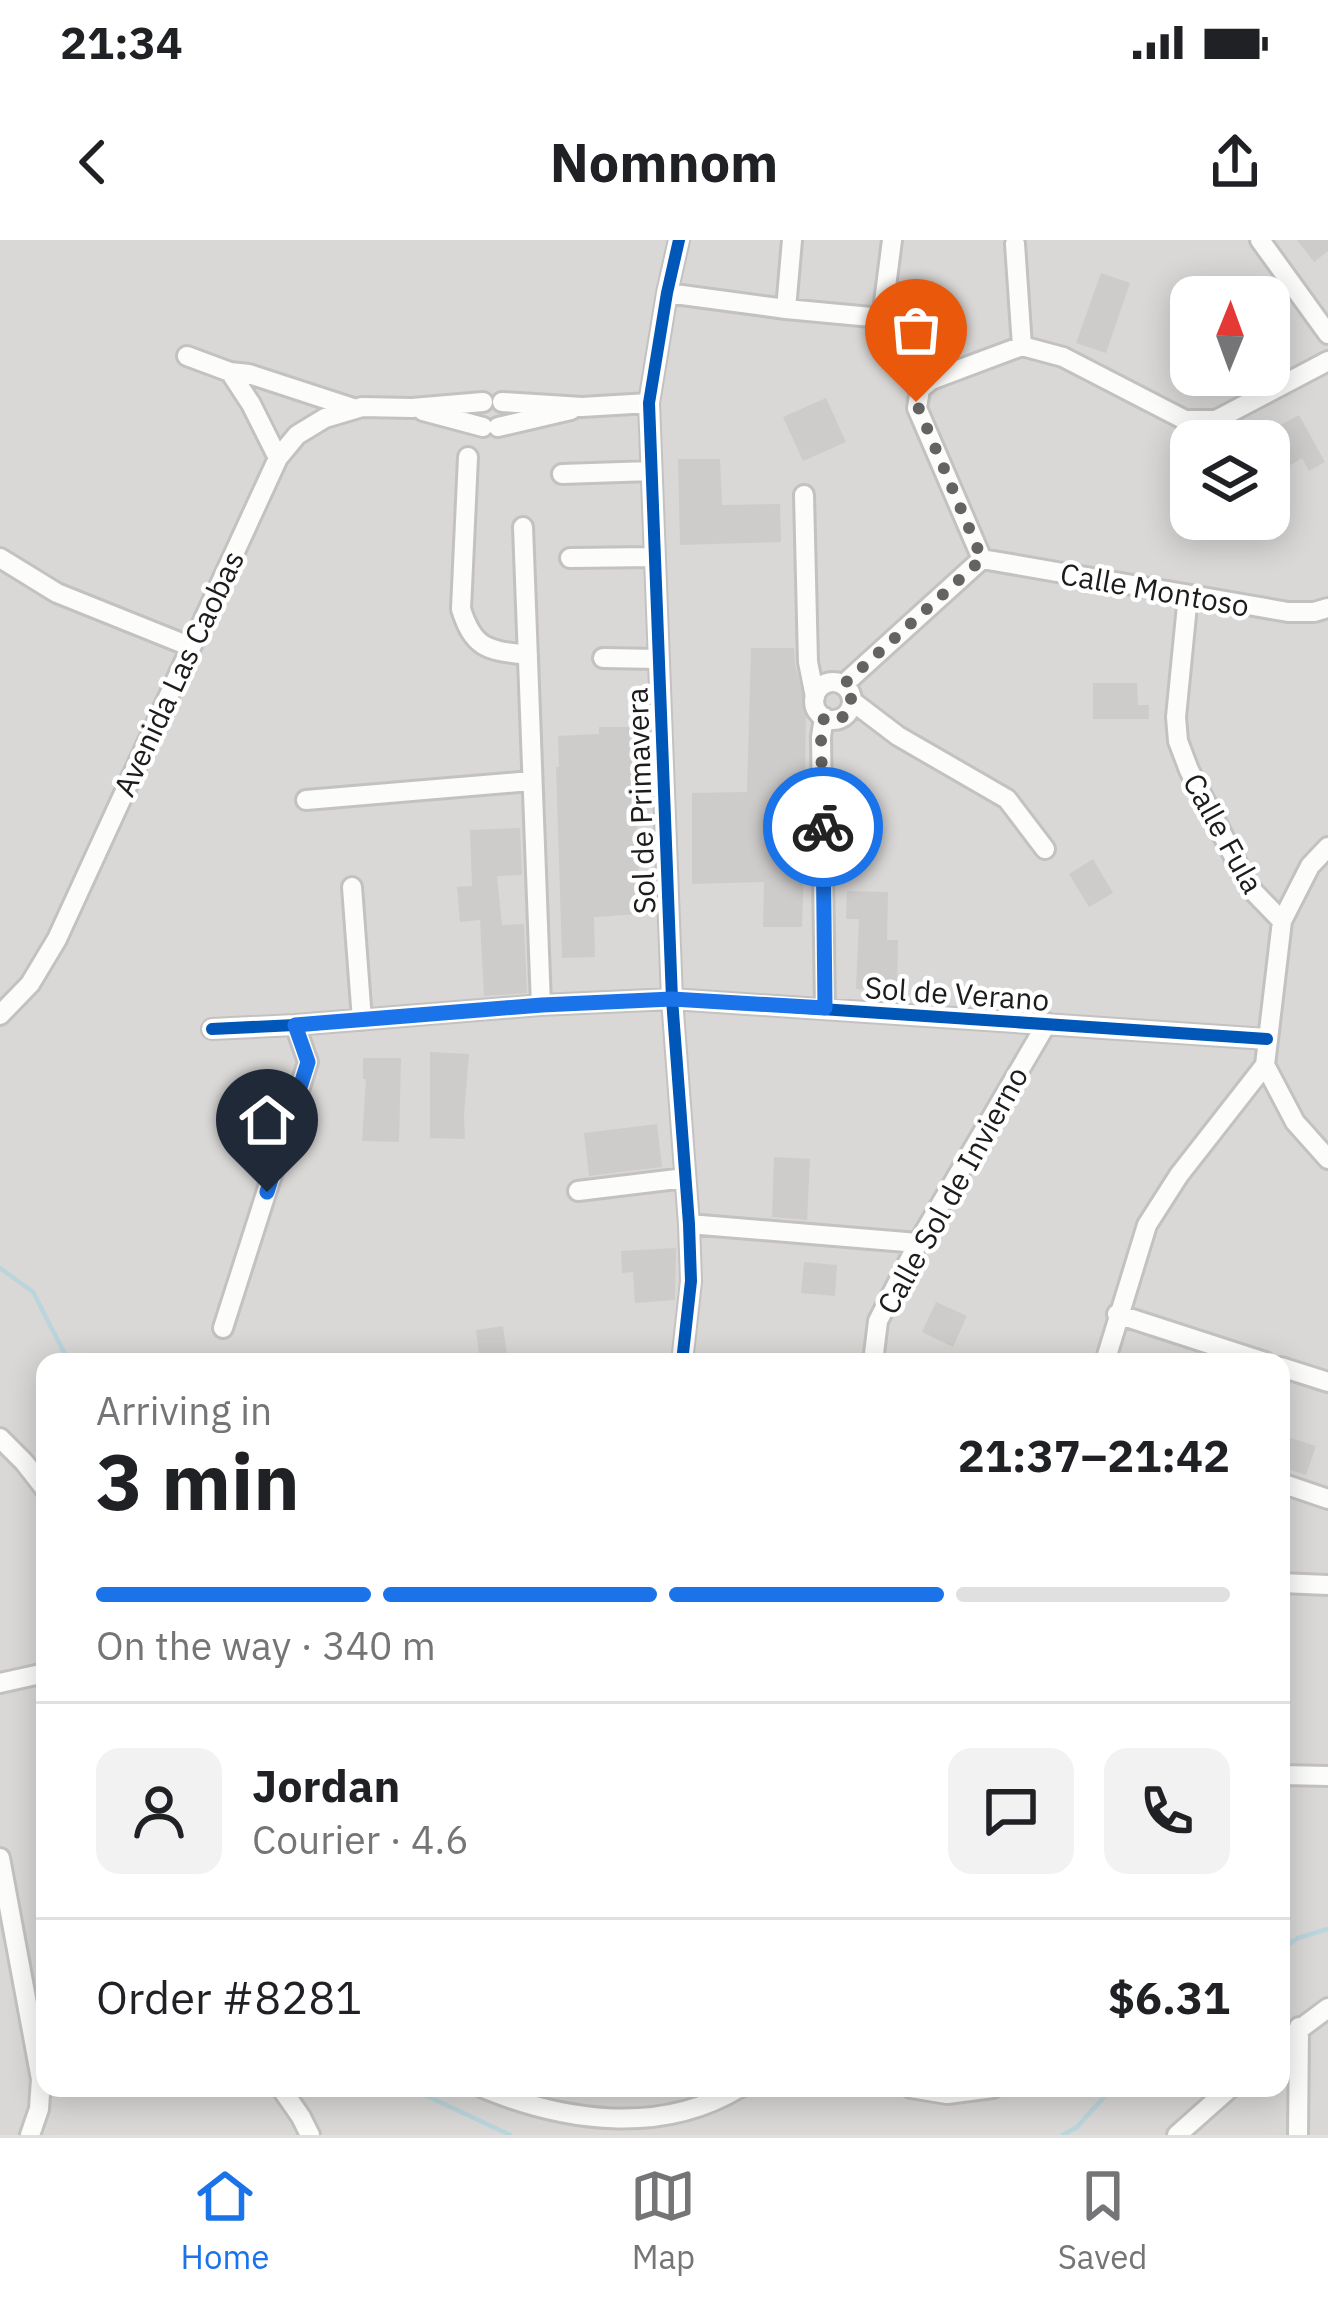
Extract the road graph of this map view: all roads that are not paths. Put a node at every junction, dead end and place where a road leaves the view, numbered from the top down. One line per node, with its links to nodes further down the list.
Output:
1 (679, 240): 6 (street, Sol de Primavera)
2 (792, 240): 7 (street)
3 (892, 240): 7 (street)
4 (1260, 240): 8 (street)
5 (1015, 244): 9 (street)
6 (667, 293): 7 (street); 13 (street, Sol de Primavera)
7 (787, 309)
8 (1328, 334)
9 (1022, 346): 11 (street); 26 (street)
10 (187, 356): 12 (street)
11 (1328, 361)
12 (230, 372): 16 (street); 18 (street)
13 (649, 403): 14 (street, Avenida Las Caobas); 19 (street, Sol de Primavera)
14 (582, 407): 15 (street, Avenida Las Caobas); 15 (street, Avenida Las Caobas)
15 (412, 408): 16 (street, Avenida Las Caobas)
16 (356, 409): 18 (street, Avenida Las Caobas)
17 (468, 457): 30 (street)
18 (278, 458): 29 (street, Avenida Las Caobas)
19 (651, 471): 20 (street); 23 (street, Sol de Primavera)
20 (562, 474)
21 (804, 495): 33 (street)
22 (523, 527): 30 (street)
23 (653, 557): 25 (street); 32 (street, Sol de Primavera)
24 (0, 558): 29 (street)
25 (570, 559)
26 (982, 559): 27 (street, Calle Montoso); 34 (street)
27 (1188, 596): 28 (street, Calle Montoso); 41 (street, Calle Fula)
28 (1328, 608)
29 (189, 646): 45 (street, Avenida Las Caobas)
30 (528, 655): 36 (street)
31 (603, 658): 32 (street)
32 (658, 659): 42 (street, Sol de Primavera)
33 (815, 698): 34 (street); 35 (street)
34 (846, 701): 35 (street); 39 (street)
35 (824, 717): 44 (street)
36 (531, 781): 37 (street); 43 (street)
37 (306, 800)
38 (1328, 847): 41 (street)
39 (1045, 849)
40 (352, 887): 46 (street)
41 (1282, 920): 50 (street)
42 (672, 999): 43 (street, Sol de Verano); 44 (street, Sol de Verano); 53 (street, Sol de Primavera)
43 (542, 1005): 46 (street, Sol de Verano)
44 (825, 1008): 47 (street, Sol de Verano)
45 (0, 1015)
46 (362, 1020): 48 (street, Sol de Verano)
47 (1047, 1023): 50 (street, Sol de Verano); 56 (street, Calle Sol de Invierno)
48 (295, 1025): 49 (street, Sol de Verano); 58 (street)
49 (212, 1029)
50 (1267, 1040): 51 (street)
51 (1265, 1065): 52 (street); 57 (street)
52 (1328, 1159)
53 (685, 1178): 54 (street); 55 (street, Sol de Primavera)
54 (578, 1191)
55 (689, 1224): 56 (street); 59 (street, Sol de Primavera)
56 (918, 1243): 60 (street, Calle Sol de Invierno)
57 (1118, 1314): 61 (street); 62 (street)
58 (223, 1328)
59 (683, 1353)
60 (873, 1353)
61 (1107, 1353)
62 (1235, 1353)
63 (1290, 1370): 64 (street)
64 (1328, 1382)
65 (0, 1438): 66 (street)
66 (36, 1477)
67 (1290, 1486): 68 (street)
68 (1328, 1499)
69 (1290, 1583): 70 (street)
70 (1328, 1585)
71 (36, 1675): 72 (street)
72 (0, 1683)
73 (1290, 1775): 74 (street)
74 (1328, 1775)
75 (0, 1858): 79 (street)
76 (1328, 2008): 77 (street)
77 (1299, 2027): 78 (street); 88 (street)
78 (1290, 2035)
79 (36, 2052)
80 (40, 2097): 85 (street)
81 (287, 2097): 86 (street)
82 (506, 2097): 83 (street)
83 (728, 2097)
84 (1220, 2097): 87 (street)
85 (30, 2135)
86 (310, 2135)
87 (1177, 2135)
88 (1298, 2135)

